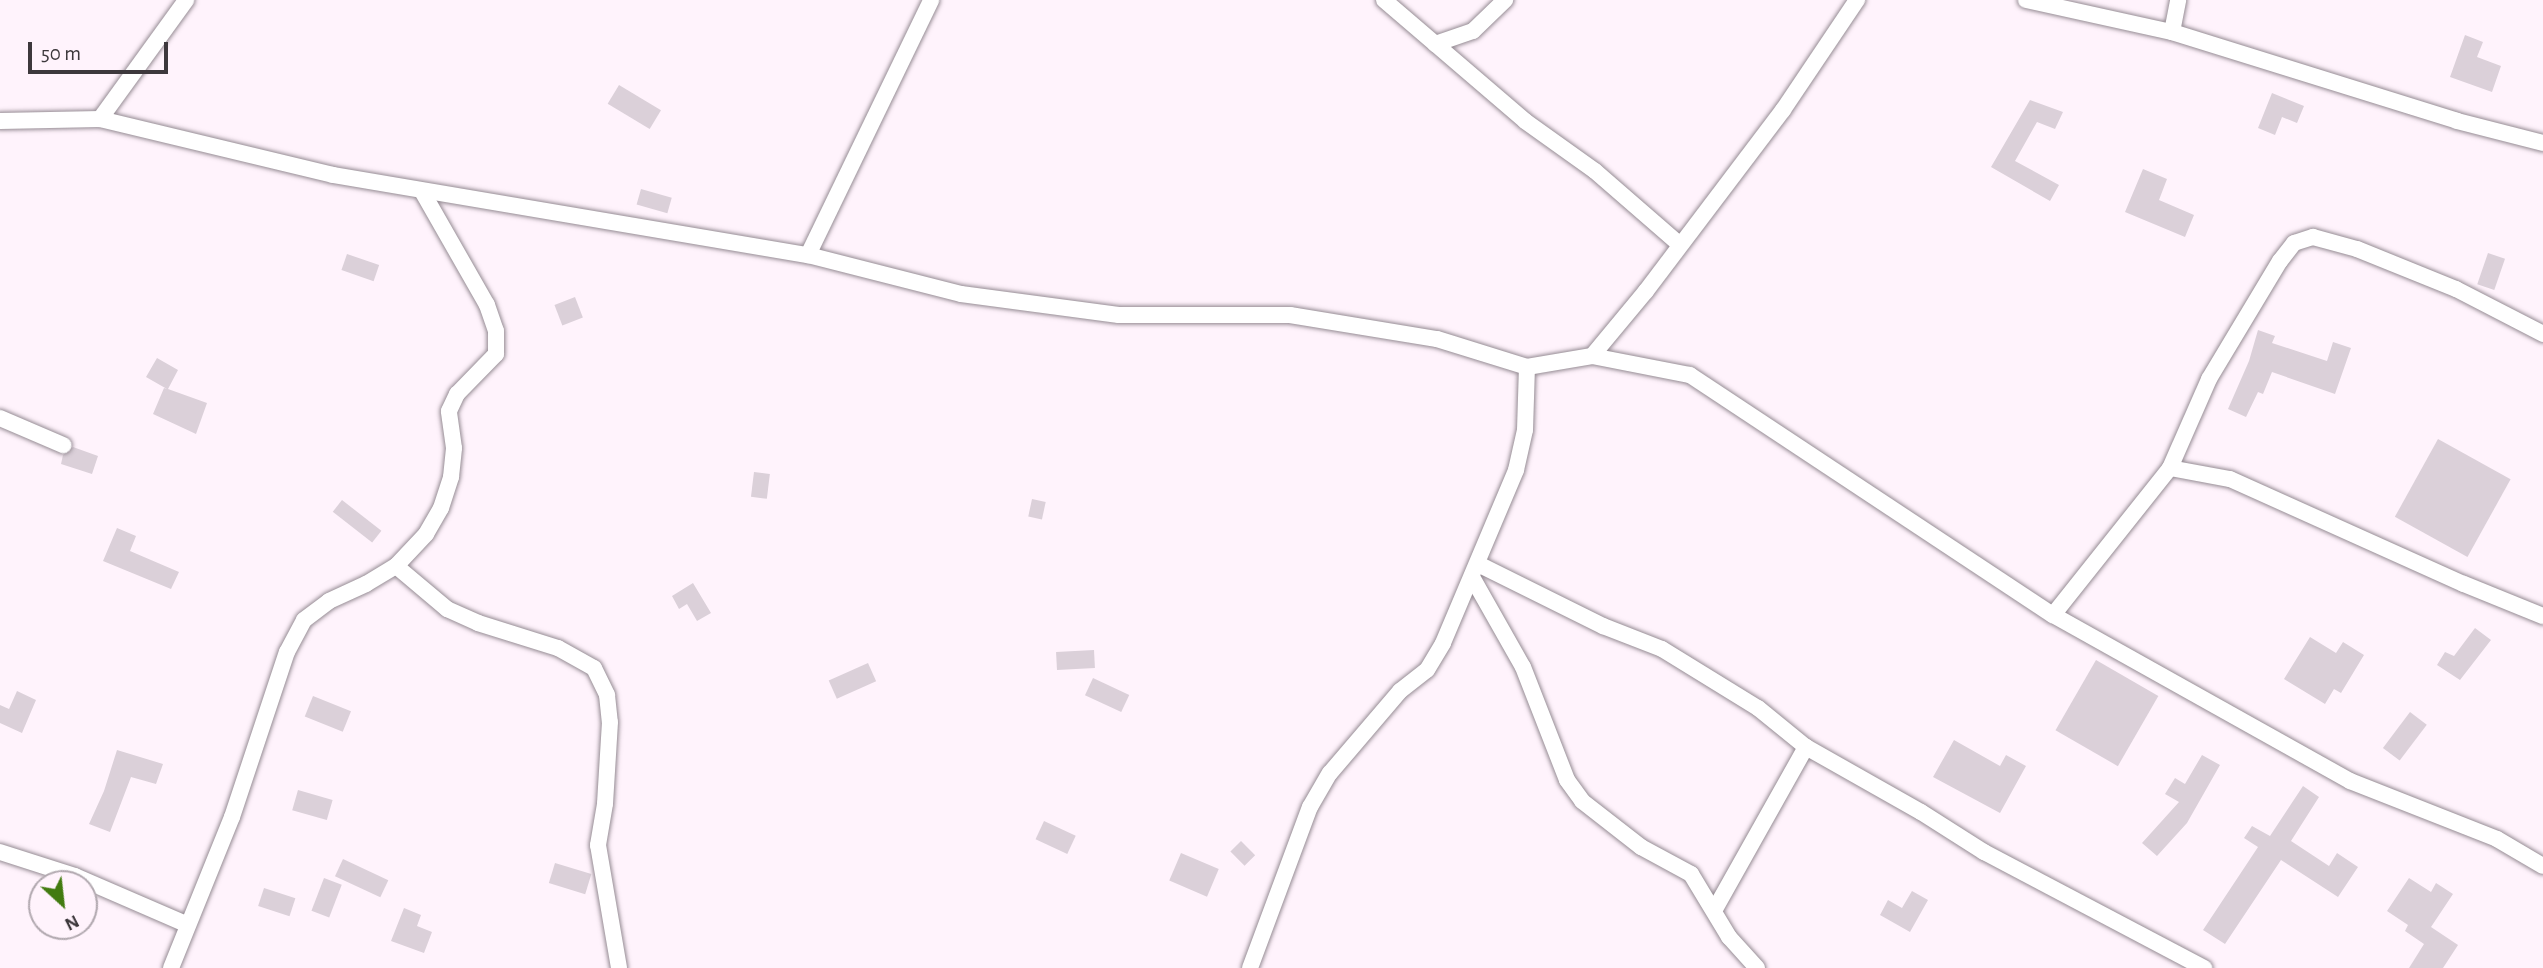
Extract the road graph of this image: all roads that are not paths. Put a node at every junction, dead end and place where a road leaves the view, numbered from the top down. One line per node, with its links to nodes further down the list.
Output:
1 (186, 0): 10 (street)
2 (931, 0): 15 (street)
3 (1384, 0): 9 (street)
4 (1505, 0): 9 (street)
5 (1857, 0): 14 (street)
6 (2026, 0): 8 (street)
7 (2178, 0): 8 (street)
8 (2172, 32): 12 (street)
9 (1436, 44): 14 (street)
10 (100, 119): 11 (street); 13 (street)
11 (0, 121)
12 (2543, 143)
13 (422, 191): 15 (street); 22 (street)
14 (1679, 244): 17 (street)
15 (808, 256): 18 (street)
16 (2543, 334): 21 (street)
17 (1591, 356): 18 (street); 24 (street)
18 (1527, 367): 23 (street)
19 (0, 418): 20 (street)
20 (63, 446)
21 (2170, 468): 24 (street); 25 (street)
22 (396, 566): 30 (street); 32 (street)
23 (1475, 570): 26 (street); 29 (street); 33 (street)
24 (2053, 615): 28 (street)
25 (2543, 616)
26 (1806, 747): 29 (street); 35 (street)
27 (0, 852): 30 (street)
28 (2543, 866)
29 (1715, 909): 34 (street)
30 (188, 925): 31 (street)
31 (171, 968)
32 (619, 968)
33 (1250, 968)
34 (1758, 968)
35 (2204, 968)

